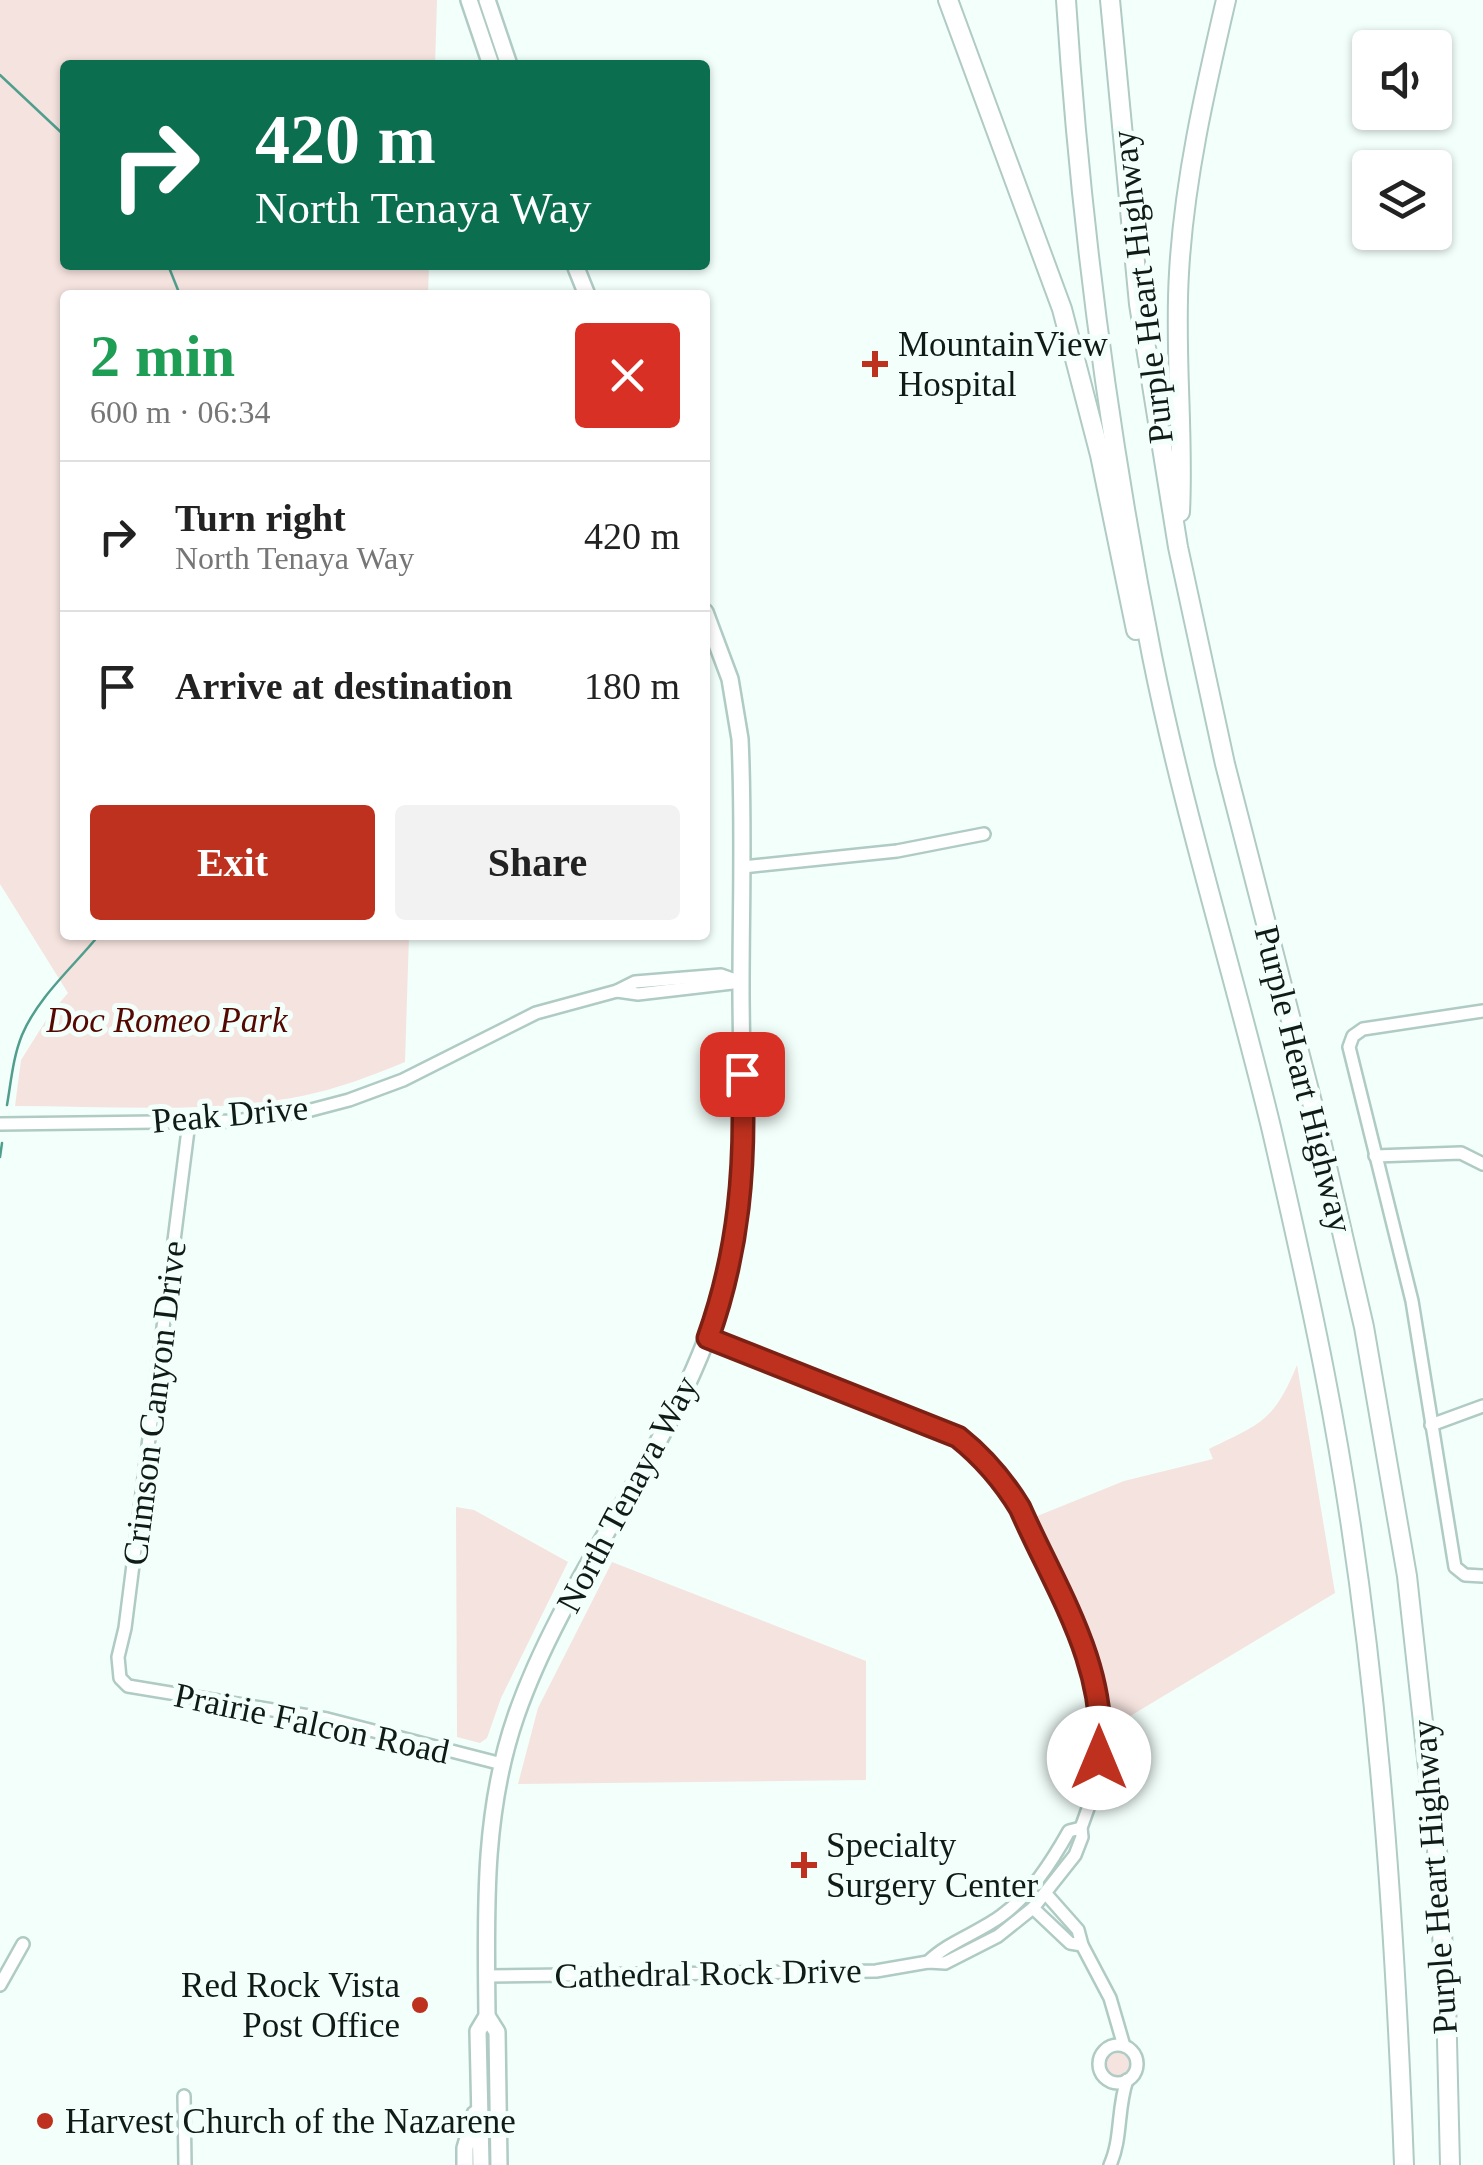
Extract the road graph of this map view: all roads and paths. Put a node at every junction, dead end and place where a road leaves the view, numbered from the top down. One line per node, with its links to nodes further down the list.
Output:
1 (469, 0): 7 (main road)
2 (487, 0): 8 (main road)
3 (948, 0): 12 (highway)
4 (1066, 0): 12 (highway, Purple Heart Highway)
5 (1110, 0): 9 (highway, Purple Heart Highway)
6 (1226, 0): 9 (highway)
7 (489, 60)
8 (507, 60)
9 (1178, 547): 49 (highway, Purple Heart Highway)
10 (710, 627): 13 (main road, North Tenaya Way)
11 (984, 834): 13 (street)
12 (1198, 852): 48 (highway, Purple Heart Highway)
13 (743, 867): 14 (main road, North Tenaya Way)
14 (741, 982): 16 (street, Peak Drive); 20 (main road, North Tenaya Way)
15 (1483, 1011): 18 (street)
16 (189, 1122): 17 (street, Peak Drive); 24 (street, Crimson Canyon Drive)
17 (0, 1124)
18 (1375, 1156): 19 (street); 22 (street)
19 (1483, 1164)
20 (708, 1338): 25 (main road, North Tenaya Way); 26 (street, Cathedral Rock Drive)
21 (1483, 1406): 22 (street)
22 (1430, 1425): 23 (street)
23 (1483, 1576)
24 (123, 1682): 25 (street, Prairie Falcon Road)
25 (502, 1764): 32 (main road, North Tenaya Way)
26 (1081, 1828): 27 (street, Cathedral Rock Drive); 31 (street, Cathedral Rock Drive)
27 (1047, 1894): 28 (street, Cathedral Rock Drive); 30 (street)
28 (1033, 1908): 30 (street); 31 (street, Cathedral Rock Drive)
29 (23, 1944): 33 (street)
30 (1082, 1945): 35 (street)
31 (928, 1962): 32 (street, Cathedral Rock Drive)
32 (487, 1976): 34 (main road, North Tenaya Way)
33 (0, 1986)
34 (487, 2016): 39 (main road, North Tenaya Way); 45 (main road, North Tenaya Way)
35 (1117, 2046): 36 (street); 37 (street)
36 (1127, 2080): 37 (street); 40 (street)
37 (1110, 2081): 40 (street)
38 (184, 2096): 42 (street)
39 (480, 2100): 43 (main road); 44 (main road, North Tenaya Way)
40 (1118, 2112): 41 (street)
41 (1116, 2151): 46 (street); 47 (street)
42 (185, 2165)
43 (465, 2165)
44 (481, 2165)
45 (499, 2165)
46 (1110, 2165)
47 (1123, 2165)
48 (1404, 2165)
49 (1450, 2165)

